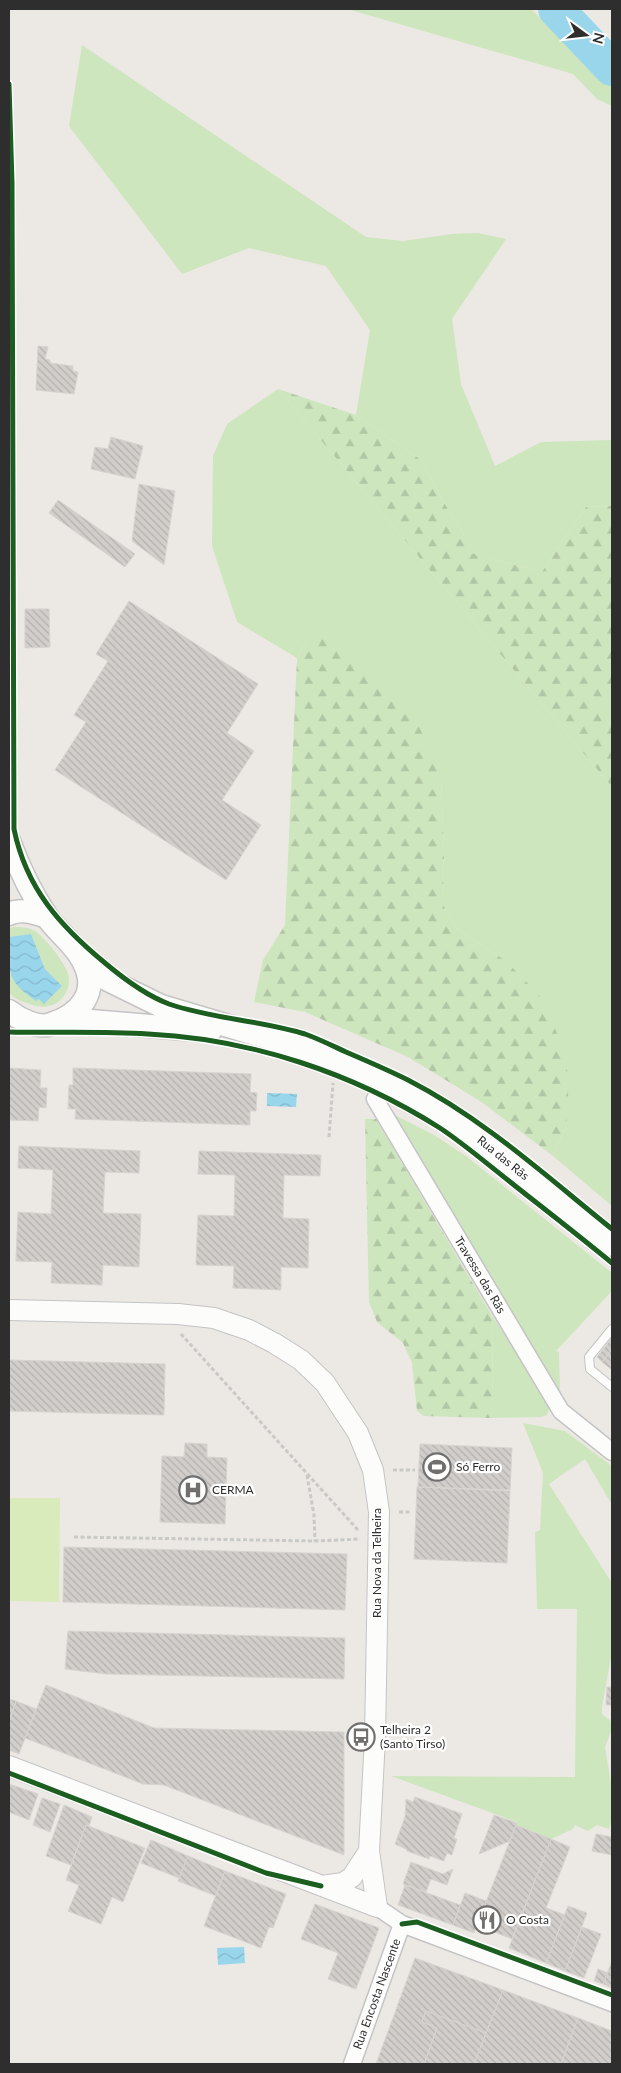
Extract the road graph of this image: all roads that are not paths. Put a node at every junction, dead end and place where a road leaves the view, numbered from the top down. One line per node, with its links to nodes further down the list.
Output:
1 (9, 841): 3 (main road)
2 (9, 914): 3 (main road)
3 (47, 918): 4 (main road)
4 (83, 960): 6 (main road); 8 (main road)
5 (9, 1011): 6 (main road)
6 (57, 1022): 7 (main road); 8 (main road)
7 (9, 1024)
8 (254, 1034): 9 (main road, Rua das Rãs)
9 (385, 1083): 10 (main road, Rua das Rãs); 14 (street, Travessa das Rãs)
10 (612, 1245)
11 (9, 1310): 16 (street, Rua Nova da Telheira)
12 (612, 1329): 13 (lane)
13 (612, 1387)
14 (612, 1452)
15 (9, 1766): 17 (street)
16 (369, 1851): 17 (street); 18 (street, Rua Nova da Telheira)
17 (321, 1886): 18 (street)
18 (377, 1907): 19 (street)
19 (402, 1924): 20 (street); 21 (street, Rua Encosta Nascente)
20 (612, 2003)
21 (352, 2064)

